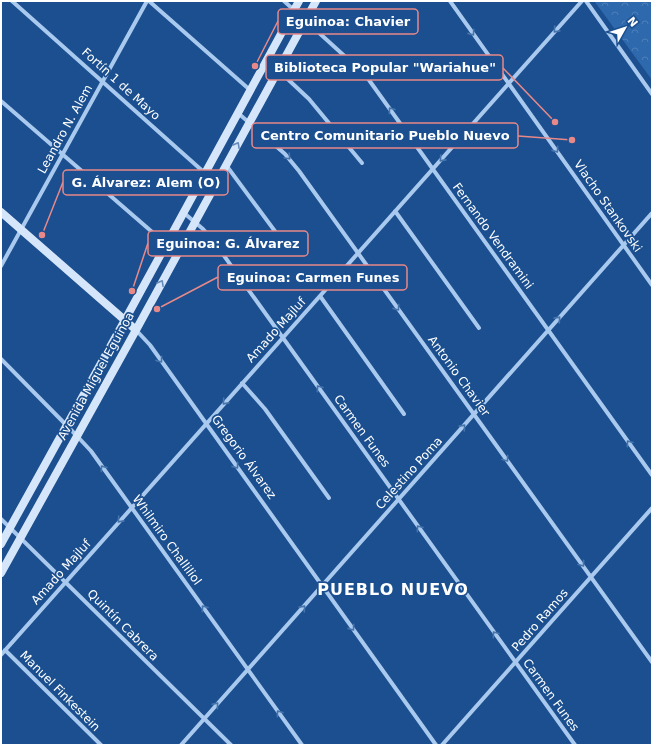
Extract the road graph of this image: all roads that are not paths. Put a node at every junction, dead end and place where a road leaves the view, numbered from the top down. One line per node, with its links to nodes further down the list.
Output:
1 (12, 1): 12 (street, Fortín 1 de Mayo)
2 (148, 1): 12 (street, Leandro N. Alem); 14 (street)
3 (284, 1): 9 (street, Fernando Vendramini)
4 (299, 1): 9 (main road, Avenida Miguel Eguinoa)
5 (316, 1): 10 (main road, Avenida Miguel Eguinoa)
6 (450, 1): 13 (street, Vlacho Stankovski, one-way to 13)
7 (582, 1): 13 (street, Amado Majluf, one-way to 13)
8 (586, 1): 15 (street)
9 (294, 10): 10 (street, Fernando Vendramini); 14 (main road, Avenida Miguel Eguinoa)
10 (305, 20): 11 (main road, Avenida Miguel Eguinoa); 22 (street, Fernando Vendramini, one-way to 10)
11 (278, 70): 18 (main road, Avenida Miguel Eguinoa); 21 (street)
12 (103, 82): 19 (street, Leandro N. Alem); 23 (street, Fortín 1 de Mayo)
13 (508, 84): 22 (street, Amado Majluf, one-way to 22); 33 (street, Vlacho Stankovski, one-way to 33)
14 (250, 90): 17 (main road, Avenida Miguel Eguinoa)
15 (652, 94)
16 (1, 101): 19 (street)
17 (238, 113): 18 (street, Antonio Chavier); 23 (main road, Avenida Miguel Eguinoa)
18 (249, 123): 20 (main road, Avenida Miguel Eguinoa, one-way to 18); 34 (street, Antonio Chavier, one-way to 34)
19 (63, 154): 30 (street, Leandro N. Alem); 32 (street)
20 (226, 164): 24 (main road, Avenida Miguel Eguinoa); 31 (street)
21 (362, 164)
22 (433, 169): 25 (street, Amado Majluf); 41 (street, Fernando Vendramini)
23 (205, 173): 24 (street, Fortín 1 de Mayo); 27 (main road, Avenida Miguel Eguinoa)
24 (216, 183): 29 (main road, Avenida Miguel Eguinoa)
25 (396, 211): 34 (street, Amado Majluf); 39 (street)
26 (1, 212): 30 (main road, Gregorio Álvarez)
27 (184, 212): 29 (street, Carmen Funes); 32 (main road, Avenida Miguel Eguinoa)
28 (652, 213): 33 (street, Celestino Poma)
29 (195, 222): 40 (main road, Avenida Miguel Eguinoa, one-way to 29); 42 (street, Carmen Funes)
30 (21, 229): 35 (street, Leandro N. Alem); 38 (main road, Gregorio Álvarez)
31 (280, 238)
32 (166, 244): 38 (main road, Avenida Miguel Eguinoa)
33 (624, 246): 36 (street, Vlacho Stankovski); 41 (street, Celestino Poma, one-way to 33)
34 (358, 253): 37 (street, Amado Majluf); 46 (street, Antonio Chavier, one-way to 46)
35 (1, 266)
36 (652, 285)
37 (320, 296): 42 (street, Amado Majluf); 45 (street)
38 (125, 320): 40 (main road, Gregorio Álvarez); 48 (main road, Avenida Miguel Eguinoa)
39 (479, 328)
40 (136, 330): 47 (street, Gregorio Álvarez, one-way to 47); 49 (main road, Avenida Miguel Eguinoa)
41 (548, 330): 46 (street, Celestino Poma); 50 (street, Fernando Vendramini, one-way to 41)
42 (283, 338): 44 (street, Amado Majluf); 52 (street, Carmen Funes, one-way to 42)
43 (1, 359): 48 (street, Whilmiro Challiliol)
44 (242, 383): 47 (street, Amado Majluf, one-way to 47); 51 (street)
45 (404, 414)
46 (474, 415): 52 (street, Celestino Poma, one-way to 46); 60 (street, Antonio Chavier, one-way to 60)
47 (206, 424): 53 (street, Amado Majluf); 62 (street, Gregorio Álvarez, one-way to 62)
48 (67, 425): 49 (street, Whilmiro Challiliol); 56 (main road, Avenida Miguel Eguinoa)
49 (77, 436): 53 (street, Whilmiro Challiliol, one-way to 49); 57 (main road, Avenida Miguel Eguinoa)
50 (652, 475)
51 (329, 498)
52 (399, 500): 62 (street, Celestino Poma); 65 (street, Carmen Funes, one-way to 52)
53 (131, 508): 61 (street, Amado Majluf, one-way to 61); 67 (street, Whilmiro Challiliol, one-way to 53)
54 (652, 508): 60 (street, Pedro Ramos)
55 (1, 519): 56 (street, Quintín Cabrera)
56 (10, 528): 57 (street, Quintín Cabrera); 58 (main road, Avenida Miguel Eguinoa)
57 (20, 538): 59 (main road, Avenida Miguel Eguinoa); 61 (street, Quintín Cabrera)
58 (1, 544)
59 (1, 573)
60 (591, 577): 65 (street, Pedro Ramos); 66 (street, Antonio Chavier)
61 (65, 582): 63 (street, Amado Majluf); 68 (street, Quintín Cabrera)
62 (322, 586): 67 (street, Celestino Poma, one-way to 62); 73 (street, Gregorio Álvarez, one-way to 73)
63 (5, 650): 64 (street, Amado Majluf); 69 (street, Manuel Finkestein)
64 (1, 654)
65 (515, 662): 74 (street, Pedro Ramos); 75 (street, Carmen Funes)
66 (652, 662)
67 (248, 670): 68 (street, Celestino Poma, one-way to 67); 72 (street, Whilmiro Challiliol, one-way to 67)
68 (204, 719): 70 (street, Celestino Poma); 71 (street, Quintín Cabrera)
69 (101, 745)
70 (181, 745)
71 (231, 745)
72 (302, 745)
73 (436, 745)
74 (442, 745)
75 (575, 745)

